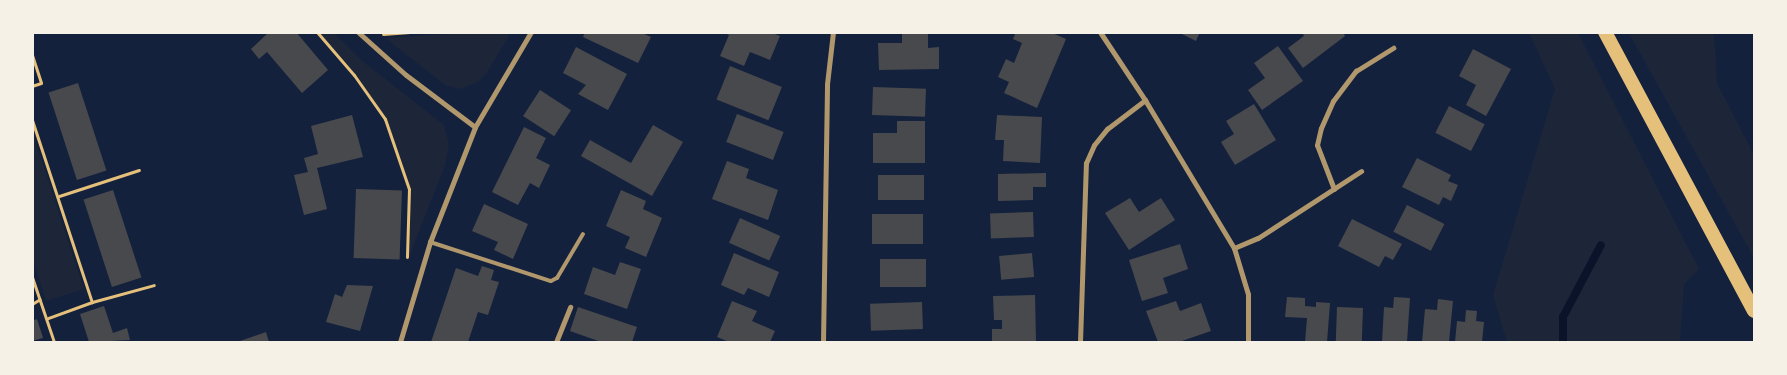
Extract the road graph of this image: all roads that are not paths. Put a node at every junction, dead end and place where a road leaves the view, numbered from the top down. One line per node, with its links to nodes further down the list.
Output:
1 (358, 32): 8 (street)
2 (531, 32): 8 (street)
3 (833, 32): 18 (street)
4 (1100, 32): 7 (street)
5 (1605, 32): 15 (highway)
6 (1393, 48): 10 (street)
7 (1145, 100): 13 (street); 19 (street)
8 (475, 127): 12 (street)
9 (1361, 172): 10 (street)
10 (1334, 189): 13 (street)
11 (583, 234): 12 (lane)
12 (430, 242): 16 (street)
13 (1234, 248): 20 (street)
14 (570, 307): 17 (street)
15 (1754, 311)
16 (400, 342)
17 (556, 342)
18 (823, 342)
19 (1080, 342)
20 (1248, 342)

